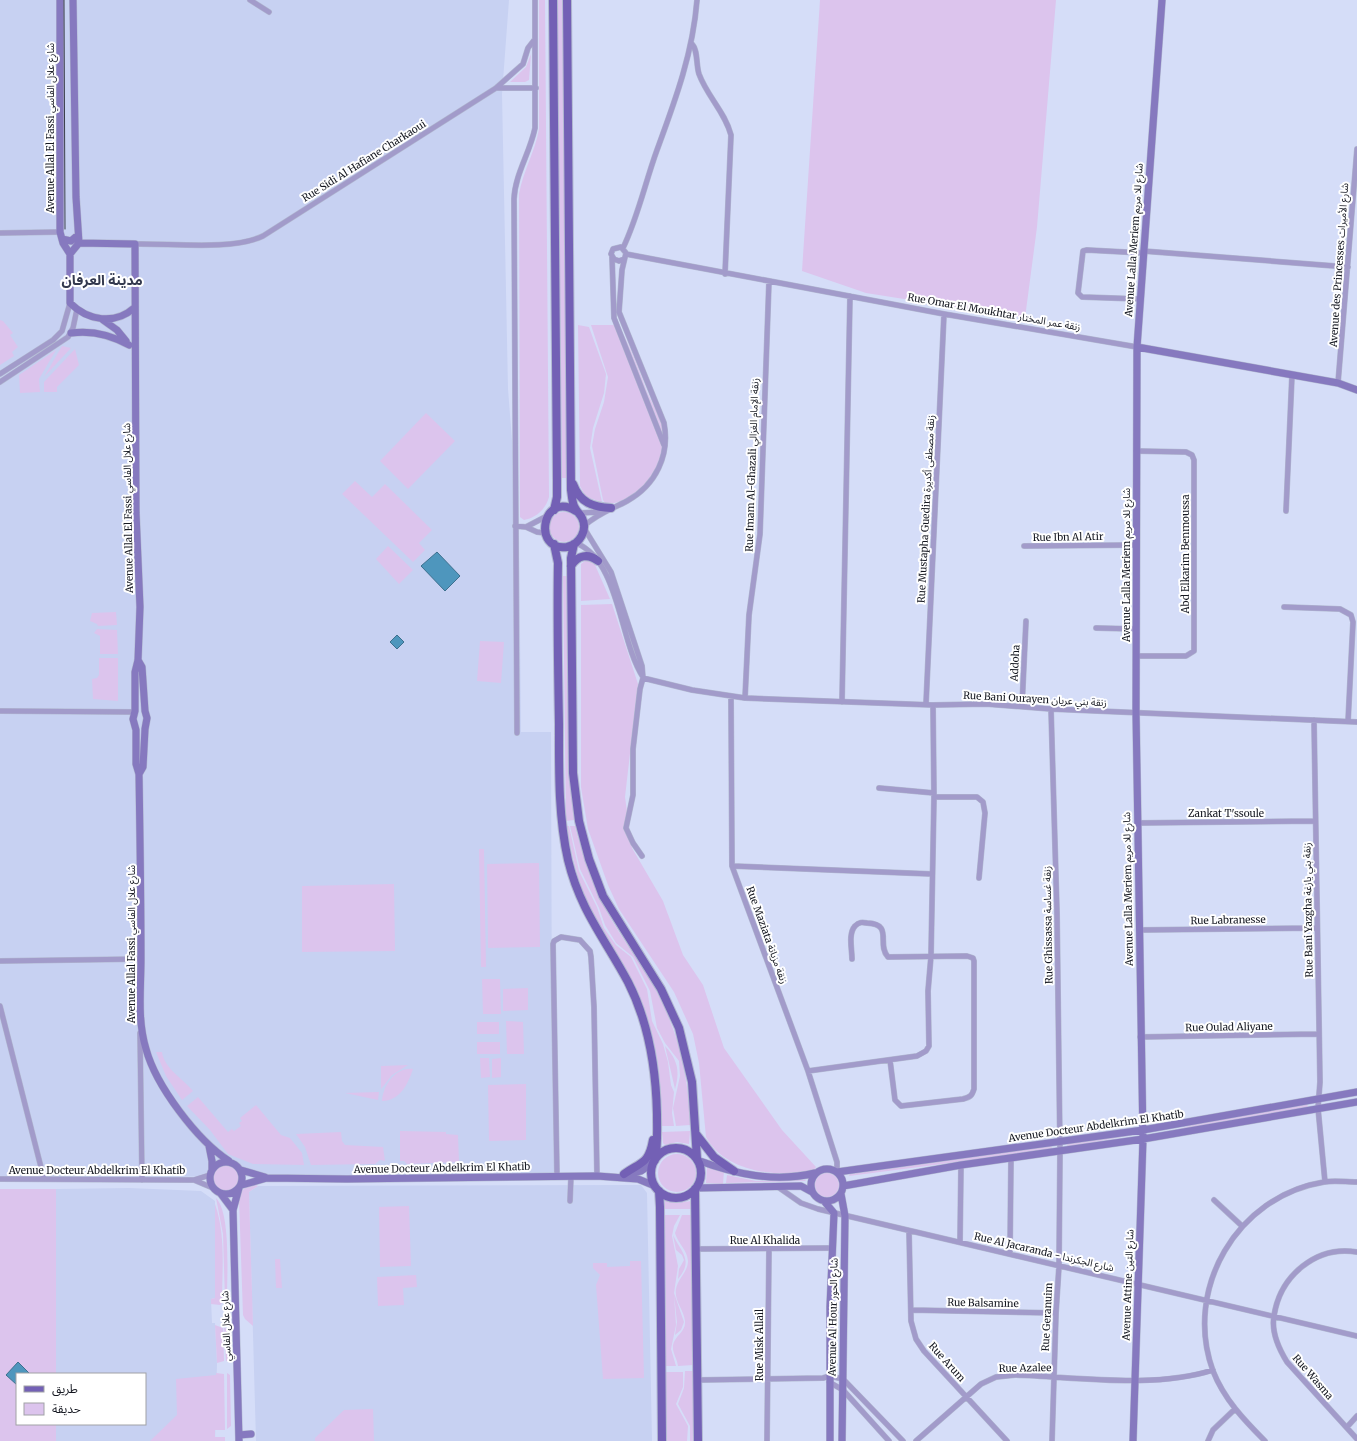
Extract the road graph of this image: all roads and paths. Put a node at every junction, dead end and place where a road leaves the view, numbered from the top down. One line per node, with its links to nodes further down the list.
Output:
1 (60, 0): 17 (street, Avenue Allal El Fassi شارع علال الفاسي)
2 (73, 0): 16 (street)
3 (250, 0): 9 (street)
4 (534, 0): 10 (street, Rue Sidi Al Hafiane Charkaoui)
5 (553, 0): 49 (main road)
6 (567, 0): 47 (main road)
7 (697, 0): 11 (street)
8 (1162, 0): 21 (street, Avenue Lalla Meriem شارع للا مريم)
9 (269, 12)
10 (535, 39): 12 (street, Rue Sidi Al Hafiane Charkaoui); 13 (street)
11 (692, 44): 20 (street); 26 (street)
12 (496, 88): 13 (street); 19 (street, Rue Sidi Al Hafiane Charkaoui)
13 (536, 88): 54 (street)
14 (1357, 149): 25 (street, Avenue des Princesses شارع الأميرات)
15 (0, 233): 17 (street)
16 (78, 235): 17 (street); 18 (street)
17 (61, 236): 22 (street, Avenue Allal El Fassi شارع علال الفاسي)
18 (79, 243): 19 (street); 22 (street)
19 (135, 244): 31 (street)
20 (624, 248): 23 (street); 24 (street)
21 (1143, 252): 25 (street); 29 (street, Avenue Lalla Meriem شارع للا مريم); 29 (street)
22 (70, 254): 30 (street)
23 (625, 256): 24 (street); 26 (street, Rue Omar El Moukhtar زنقة عمر المختار); 45 (street)
24 (612, 257): 45 (street)
25 (1348, 266): 43 (street, Avenue des Princesses شارع الأميرات)
26 (725, 274): 27 (street, Rue Omar El Moukhtar زنقة عمر المختار)
27 (769, 281): 28 (street, Rue Omar El Moukhtar زنقة عمر المختار); 72 (street, Rue Imam Al-Ghazali زنقة الإمام الغزالي)
28 (850, 296): 33 (street, Rue Omar El Moukhtar زنقة عمر المختار); 73 (street)
29 (1140, 300): 38 (street, Avenue Lalla Meriem شارع للا مريم)
30 (70, 303): 32 (street); 35 (street)
31 (134, 308): 34 (street); 39 (street, Avenue Allal El Fassi شارع علال الفاسي)
32 (77, 309): 34 (street); 36 (street)
33 (944, 314): 38 (street, Rue Omar El Moukhtar زنقة عمر المختار); 74 (street, Rue Mustapha Guedira زنقة مصطفى أكديرة)
34 (101, 319): 37 (street)
35 (62, 332): 36 (street); 40 (street)
36 (70, 335): 37 (street); 42 (street)
37 (129, 345): 39 (street)
38 (1137, 347): 41 (street, Rue Omar El Moukhtar زنقة عمر المختار); 46 (street, Avenue Lalla Meriem شارع للا مريم)
39 (136, 357): 69 (street, Avenue Allal El Fassi شارع علال الفاسي)
40 (0, 374)
41 (1292, 375): 43 (street, Rue Omar El Moukhtar زنقة عمر المختار); 50 (street)
42 (0, 382)
43 (1338, 383): 44 (street, Rue Omar El Moukhtar زنقة عمر المختار)
44 (1357, 390)
45 (664, 445): 48 (street)
46 (1136, 451): 60 (street, Avenue Lalla Meriem شارع للا مريم); 68 (street, Abd Elkarim Benmoussa)
47 (572, 481): 48 (main road); 51 (main road)
48 (612, 508): 52 (street)
49 (554, 510): 51 (main road); 53 (main road)
50 (1286, 510)
51 (578, 512): 52 (street); 56 (main road)
52 (602, 512): 56 (street)
53 (547, 516): 55 (street); 57 (main road)
54 (515, 526): 55 (street); 87 (street)
55 (526, 527): 57 (street)
56 (584, 527): 59 (main road); 70 (street)
57 (545, 533): 58 (main road)
58 (554, 544): 59 (main road); 113 (main road)
59 (575, 544): 62 (street); 63 (main road)
60 (1136, 545): 61 (street, Rue Ibn Al Atir); 67 (street, Avenue Lalla Meriem شارع للا مريم)
61 (1024, 546)
62 (598, 560): 63 (main road); 70 (street)
63 (571, 566): 115 (main road)
64 (1284, 607): 83 (street)
65 (1026, 622): 76 (street, Addoha)
66 (1096, 628): 67 (street)
67 (1136, 629): 68 (street, Avenue Lalla Meriem شارع للا مريم)
68 (1137, 656): 81 (street, Avenue Lalla Meriem شارع للا مريم)
69 (138, 660): 79 (street, Avenue Allal El Fassi شارع علال الفاسي); 80 (street, Avenue Allal El Fassi شارع علال الفاسي)
70 (643, 678): 71 (street, Rue Bani Ourayen زنقة بني عريان); 93 (street)
71 (731, 697): 72 (street, Rue Bani Ourayen زنقة بني عريان); 94 (street, Rue Maziata زنقة مزياتة)
72 (745, 698): 73 (street, Rue Bani Ourayen زنقة بني عريان)
73 (842, 702): 74 (street, Rue Bani Ourayen زنقة بني عريان)
74 (926, 704): 75 (street, Rue Bani Ourayen زنقة بني عريان)
75 (933, 704): 76 (street, Rue Bani Ourayen زنقة بني عريان); 90 (street)
76 (1022, 706): 77 (street, Rue Bani Ourayen زنقة بني عريان)
77 (1051, 709): 81 (street, Rue Bani Ourayen زنقة بني عريان); 117 (street, Rue Ghissassa زنقة غساسة)
78 (0, 711): 80 (street)
79 (145, 711): 80 (street); 85 (street, Avenue Allal El Fassi شارع علال الفاسي)
80 (135, 712): 86 (street, Avenue Allal El Fassi شارع علال الفاسي)
81 (1136, 712): 82 (street, Rue Bani Ourayen زنقة بني عريان); 92 (street, Avenue Lalla Meriem شارع للا مريم)
82 (1314, 720): 83 (street, Rue Bani Ourayen زنقة بني عريان); 91 (street, Rue Bani Yazgha زنقة بني يازغة)
83 (1348, 722): 84 (street, Rue Bani Ourayen زنقة بني عريان)
84 (1357, 722)
85 (145, 729): 86 (street); 88 (street)
86 (136, 730): 88 (street)
87 (518, 733)
88 (139, 774): 100 (street, Avenue Allal Fassi شارع علال الفاسي)
89 (879, 788): 90 (street)
90 (934, 795): 95 (street); 96 (street)
91 (1315, 821): 92 (street, Zankat T'ssoule); 97 (street, Rue Bani Yazgha زنقة بني يازغة)
92 (1137, 823): 98 (street, Avenue Lalla Meriem شارع للا مريم)
93 (642, 856)
94 (732, 866): 95 (street); 108 (street, Rue Maziata زنقة مزياتة)
95 (932, 874): 99 (street)
96 (979, 878)
97 (1316, 928): 98 (street, Rue Labranesse); 105 (street, Rue Bani Yazgha زنقة بني يازغة)
98 (1139, 930): 106 (street, Avenue Lalla Meriem شارع للا مريم)
99 (931, 956): 101 (street); 107 (street); 107 (street)
100 (141, 959): 102 (street); 104 (street, Avenue Allal Fassi شارع علال الفاسي)
101 (852, 959)
102 (0, 961)
103 (0, 1006): 136 (street)
104 (140, 1024): 118 (street, Avenue Allal Fassi شارع علال الفاسي); 137 (street)
105 (1318, 1034): 106 (street, Rue Oulad Aliyane); 110 (street, Rue Bani Yazgha زنقة بني يازغة)
106 (1140, 1038): 114 (street, Avenue Lalla Meriem شارع للا مريم)
107 (890, 1060): 108 (street)
108 (808, 1071): 127 (street, Rue Maziata زنقة مزياتة)
109 (1357, 1092): 110 (street, Avenue Docteur Abdelkrim El Khatib)
110 (1318, 1099): 112 (street, Rue Bani Yazgha زنقة بني يازغة); 114 (street, Avenue Docteur Abdelkrim El Khatib)
111 (1357, 1102): 112 (street, Avenue Docteur Abdelkrim El Khatib)
112 (1318, 1108): 116 (street, Avenue Docteur Abdelkrim El Khatib); 139 (street, Rue Bani Yazgha زنقة بني يازغة)
113 (657, 1130): 123 (main road); 130 (main road)
114 (1143, 1130): 116 (street, Avenue Attine شارع التين); 117 (street, Avenue Docteur Abdelkrim El Khatib)
115 (696, 1133): 121 (main road); 126 (main road)
116 (1143, 1140): 119 (street, Avenue Docteur Abdelkrim El Khatib); 165 (street, Avenue Attine شارع التين)
117 (1060, 1141): 119 (street, Rue Ghissassa زنقة غساسة); 127 (street, Avenue Docteur Abdelkrim El Khatib)
118 (207, 1142): 122 (street); 128 (street)
119 (1060, 1151): 120 (street, Avenue Docteur Abdelkrim El Khatib); 164 (street, Rue Geranuim)
120 (1011, 1158): 124 (street, Avenue Docteur Abdelkrim El Khatib); 163 (street)
121 (697, 1159): 123 (main road); 126 (street); 146 (main road)
122 (229, 1161): 125 (street); 128 (street)
123 (654, 1161): 130 (street); 145 (main road)
124 (961, 1165): 142 (street, Avenue Docteur Abdelkrim El Khatib); 158 (street)
125 (241, 1170): 134 (street); 141 (street)
126 (734, 1171): 129 (street)
127 (837, 1172): 129 (street); 142 (street)
128 (211, 1173): 138 (street); 144 (street)
129 (815, 1173): 147 (street)
130 (621, 1175): 133 (street, Avenue Docteur Abdelkrim El Khatib); 145 (street)
131 (557, 1176): 132 (street, Avenue Docteur Abdelkrim El Khatib); 133 (street); 134 (street, Avenue Docteur Abdelkrim El Khatib)
132 (571, 1176): 133 (street, Avenue Docteur Abdelkrim El Khatib); 151 (street)
133 (597, 1176)
134 (267, 1178): 141 (street)
135 (0, 1179): 136 (street, Avenue Docteur Abdelkrim El Khatib)
136 (44, 1179): 137 (street, Avenue Docteur Abdelkrim El Khatib)
137 (142, 1180): 138 (street, Avenue Docteur Abdelkrim El Khatib)
138 (194, 1180): 144 (street)
139 (1325, 1182): 140 (street); 156 (street)
140 (1357, 1182)
141 (240, 1186): 148 (street); 153 (street, شارع علال الفاسي)
142 (843, 1186): 149 (street)
143 (778, 1187): 146 (street); 147 (street); 154 (street, Rue Al Jacaranda - شارع الجكرندا)
144 (213, 1188): 148 (street)
145 (657, 1188): 146 (main road); 186 (main road)
146 (695, 1189): 161 (main road)
147 (812, 1192): 152 (street)
148 (221, 1194): 153 (street)
149 (841, 1194): 152 (street); 155 (street, Avenue Al Hour شارع الحور)
150 (1214, 1200): 156 (street)
151 (570, 1201)
152 (824, 1201): 154 (street)
153 (233, 1210): 184 (street, شارع علال الفاسي)
154 (834, 1213): 155 (street, Rue Al Jacaranda - شارع الجكرندا); 160 (street, Avenue Al Hour شارع الحور)
155 (845, 1216): 157 (street, Rue Al Jacaranda - شارع الجكرندا); 174 (street, Avenue Al Hour شارع الحور)
156 (1242, 1226): 166 (street)
157 (909, 1231): 158 (street, Rue Al Jacaranda - شارع الجكرندا); 167 (street, Rue Arum)
158 (960, 1242): 163 (street, Rue Al Jacaranda - شارع الجكرندا)
159 (768, 1248): 160 (street, Rue Al Khalida); 161 (street, Rue Al Khalida); 176 (street, Rue Misk Allail)
160 (833, 1248): 173 (street, Avenue Al Hour شارع الحور)
161 (696, 1249): 175 (main road)
162 (1357, 1252): 169 (street)
163 (1010, 1253): 164 (street, Rue Al Jacaranda - شارع الجكرندا)
164 (1059, 1266): 165 (street, Rue Al Jacaranda - شارع الجكرندا); 168 (street, Rue Geranuim)
165 (1139, 1284): 166 (street, Rue Al Jacaranda - شارع الجكرندا); 177 (street, Avenue Attine شارع التين)
166 (1206, 1301): 169 (street, Rue Al Jacaranda - شارع الجكرندا); 171 (street)
167 (911, 1310): 168 (street, Rue Balsamine); 179 (street, Rue Arum)
168 (1056, 1313): 172 (street, Rue Geranuim)
169 (1274, 1316): 170 (street, Rue Al Jacaranda - شارع الجكرندا); 182 (street, Rue Wasma)
170 (1357, 1336)
171 (1213, 1370): 177 (street, Rue Azalee); 180 (street)
172 (1054, 1376): 177 (street, Rue Azalee); 179 (street, Rue Azalee); 195 (street, Rue Geranuim)
173 (828, 1379): 174 (street); 176 (street); 178 (street); 189 (street, Avenue Al Hour شارع الحور)
174 (842, 1379): 178 (street, Avenue Al Hour شارع الحور); 192 (street)
175 (698, 1380): 176 (street); 187 (main road)
176 (768, 1380): 188 (street, Rue Misk Allail)
177 (1134, 1380): 196 (street, Avenue Attine شارع التين)
178 (843, 1390): 190 (street, Avenue Al Hour شارع الحور); 191 (street)
179 (966, 1397): 193 (street, Rue Azalee); 194 (street, Rue Arum)
180 (1235, 1409): 197 (street); 198 (street)
181 (1357, 1416): 182 (street)
182 (1346, 1427): 185 (street, Rue Wasma)
183 (251, 1434): 184 (street)
184 (239, 1438)
185 (1357, 1439)
186 (662, 1441)
187 (698, 1441)
188 (767, 1441)
189 (830, 1441)
190 (842, 1441)
191 (889, 1441)
192 (903, 1441)
193 (916, 1441)
194 (1007, 1441)
195 (1052, 1441)
196 (1133, 1441)
197 (1208, 1441)
198 (1264, 1441)

